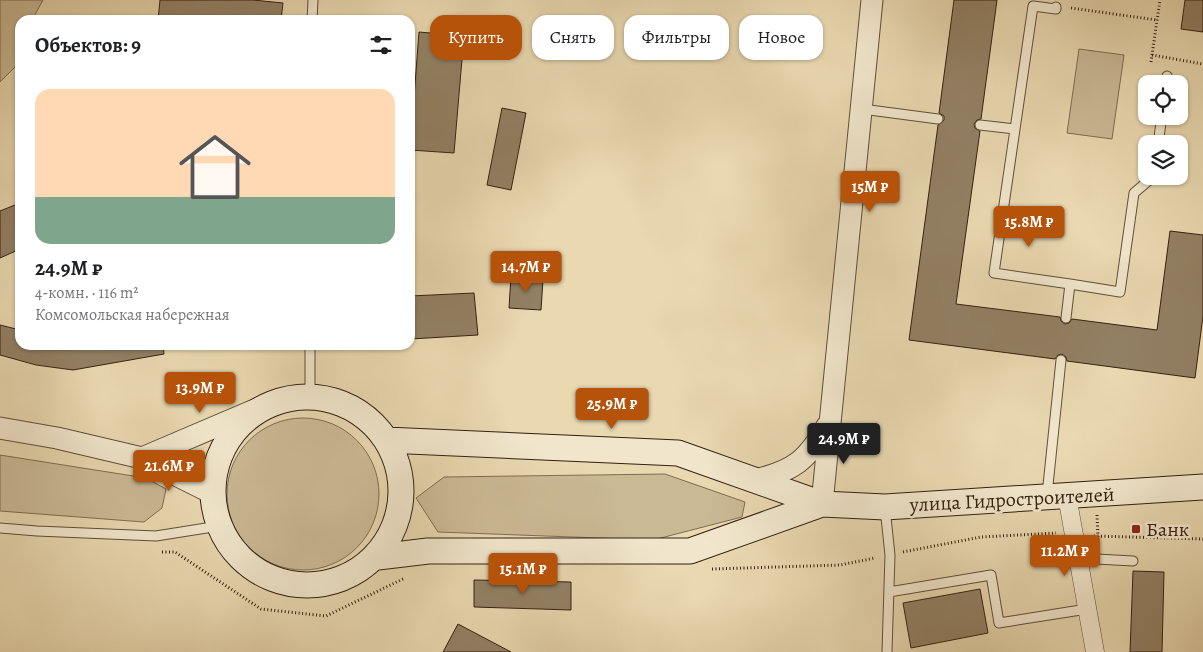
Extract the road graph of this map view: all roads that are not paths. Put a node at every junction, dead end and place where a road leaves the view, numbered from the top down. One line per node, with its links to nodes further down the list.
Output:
1 (313, 0): 4 (lane)
2 (872, 0): 5 (street)
3 (1056, 6): 8 (lane)
4 (312, 15)
5 (862, 110): 6 (lane); 16 (street)
6 (938, 119)
7 (980, 125): 8 (lane)
8 (1015, 129): 10 (lane)
9 (1143, 185): 10 (lane)
10 (1070, 284): 11 (lane)
11 (1066, 318)
12 (310, 350): 14 (lane)
13 (1061, 360): 23 (lane)
14 (310, 397): 15 (main road); 18 (main road)
15 (271, 403): 19 (street); 22 (main road)
16 (830, 422): 20 (street); 24 (street)
17 (0, 428): 19 (street)
18 (386, 440): 20 (main road); 28 (main road)
19 (142, 458): 22 (street)
20 (755, 480): 24 (main road)
21 (1203, 487): 23 (main road, улица Гидростроителей)
22 (212, 493): 26 (main road)
23 (1057, 497): 25 (main road, улица Гидростроителей); 29 (street)
24 (822, 504): 25 (main road, улица Гидростроителей); 28 (main road)
25 (885, 507): 31 (lane)
26 (219, 526): 27 (lane); 28 (main road)
27 (0, 528)
28 (378, 557)
29 (1078, 558): 30 (lane); 32 (street)
30 (1133, 561)
31 (889, 592): 32 (lane); 33 (lane)
32 (1087, 609): 34 (street)
33 (887, 652)
34 (1095, 652)

